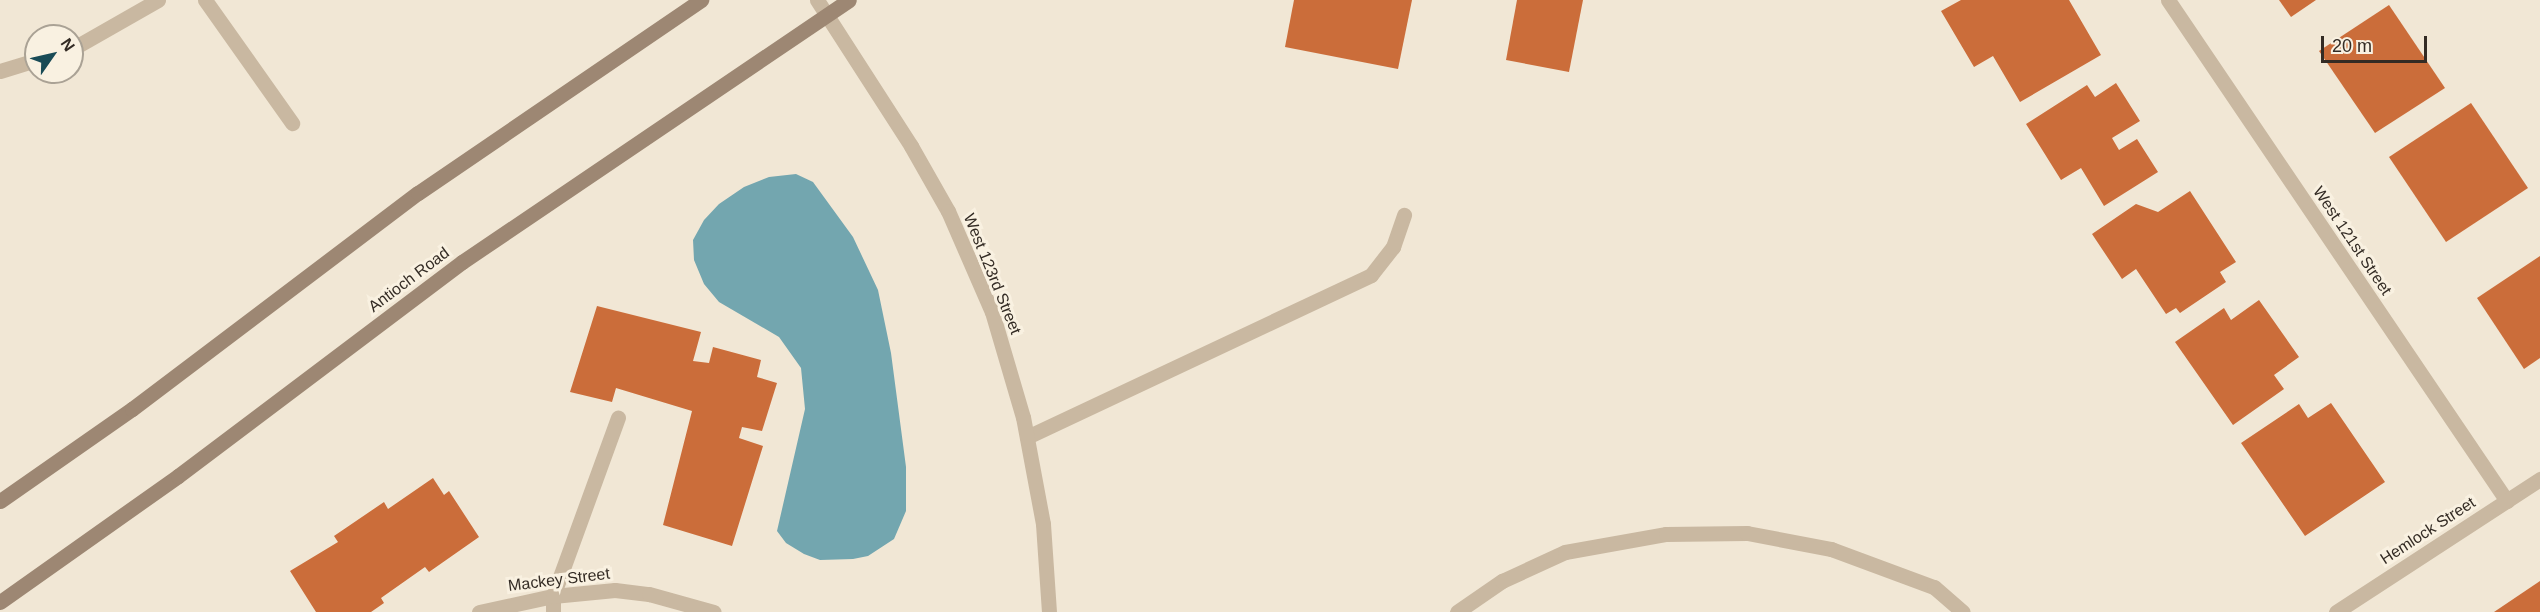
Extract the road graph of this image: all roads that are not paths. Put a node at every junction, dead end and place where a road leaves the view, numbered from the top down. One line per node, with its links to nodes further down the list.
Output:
1 (158, 0): 8 (street)
2 (205, 0): 11 (street)
3 (701, 0): 16 (main road)
4 (817, 0): 7 (street, West 123rd Street)
5 (849, 0): 7 (main road, Antioch Road)
6 (2168, 0): 17 (street, West 121st Street)
7 (827, 15): 14 (street, West 123rd Street); 18 (main road, Antioch Road)
8 (84, 41)
9 (24, 64): 10 (street)
10 (0, 71)
11 (291, 123)
12 (1404, 214): 14 (street)
13 (618, 417): 19 (street)
14 (1027, 437): 22 (street, West 123rd Street)
15 (2540, 479): 17 (street, Hemlock Street)
16 (0, 501)
17 (2508, 501): 25 (street, Hemlock Street)
18 (0, 602)
19 (553, 604): 20 (street, Mackey Street); 21 (street, Mackey Street)
20 (479, 612)
21 (714, 612)
22 (1048, 612)
23 (1457, 612): 24 (street)
24 (1963, 612)
25 (2336, 612)

